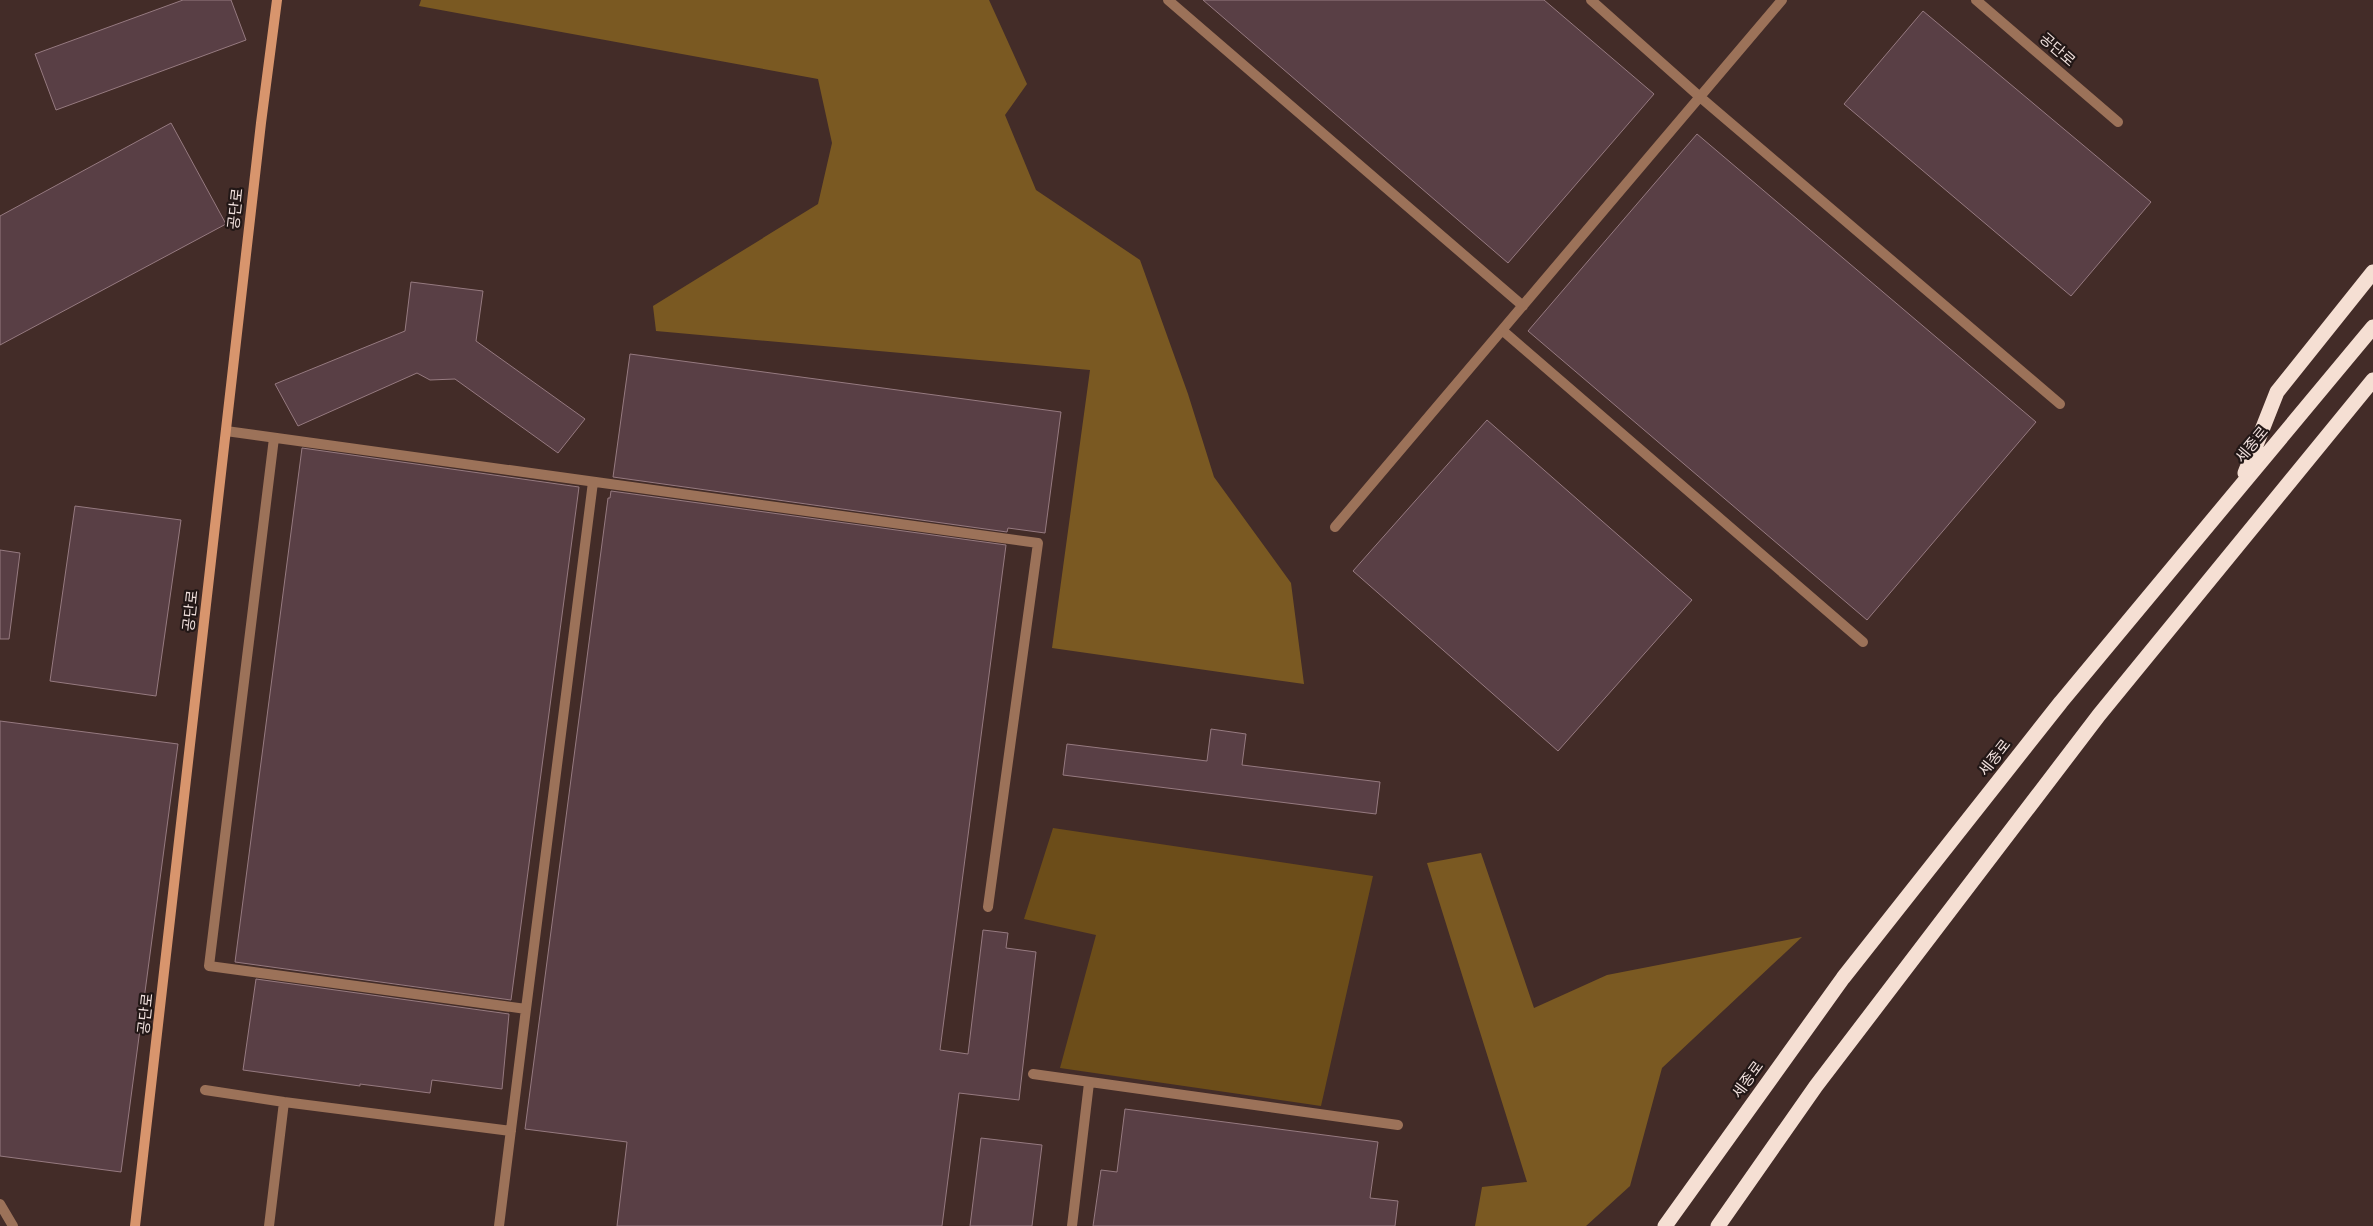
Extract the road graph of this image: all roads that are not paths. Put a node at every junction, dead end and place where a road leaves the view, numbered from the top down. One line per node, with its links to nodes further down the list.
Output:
1 (277, 0): 14 (street, 공단로)
2 (1168, 0): 9 (street)
3 (1592, 0): 6 (street)
4 (1782, 0): 6 (street)
5 (1976, 0): 7 (street, 공단로)
6 (1700, 97): 9 (street); 13 (street)
7 (2118, 122)
8 (2373, 272): 17 (highway)
9 (1523, 306): 11 (street)
10 (2373, 327): 17 (highway, 세종로)
11 (1502, 330): 18 (street); 19 (street)
12 (2373, 380): 35 (highway)
13 (2060, 404)
14 (226, 431): 15 (street); 30 (street, 공단로)
15 (274, 438): 16 (street); 21 (street)
16 (593, 482): 20 (street); 21 (street)
17 (2239, 488): 34 (highway, 세종로)
18 (1334, 527)
19 (1863, 642)
20 (988, 907)
21 (526, 1009): 27 (street)
22 (1033, 1074): 23 (street)
23 (1089, 1083): 26 (street); 33 (street)
24 (205, 1090): 25 (street)
25 (284, 1102): 27 (street); 31 (street)
26 (1398, 1125)
27 (511, 1131): 32 (street)
28 (0, 1204): 29 (street)
29 (13, 1226)
30 (135, 1226)
31 (270, 1226)
32 (499, 1226)
33 (1072, 1226)
34 (1665, 1226)
35 (1718, 1226)

